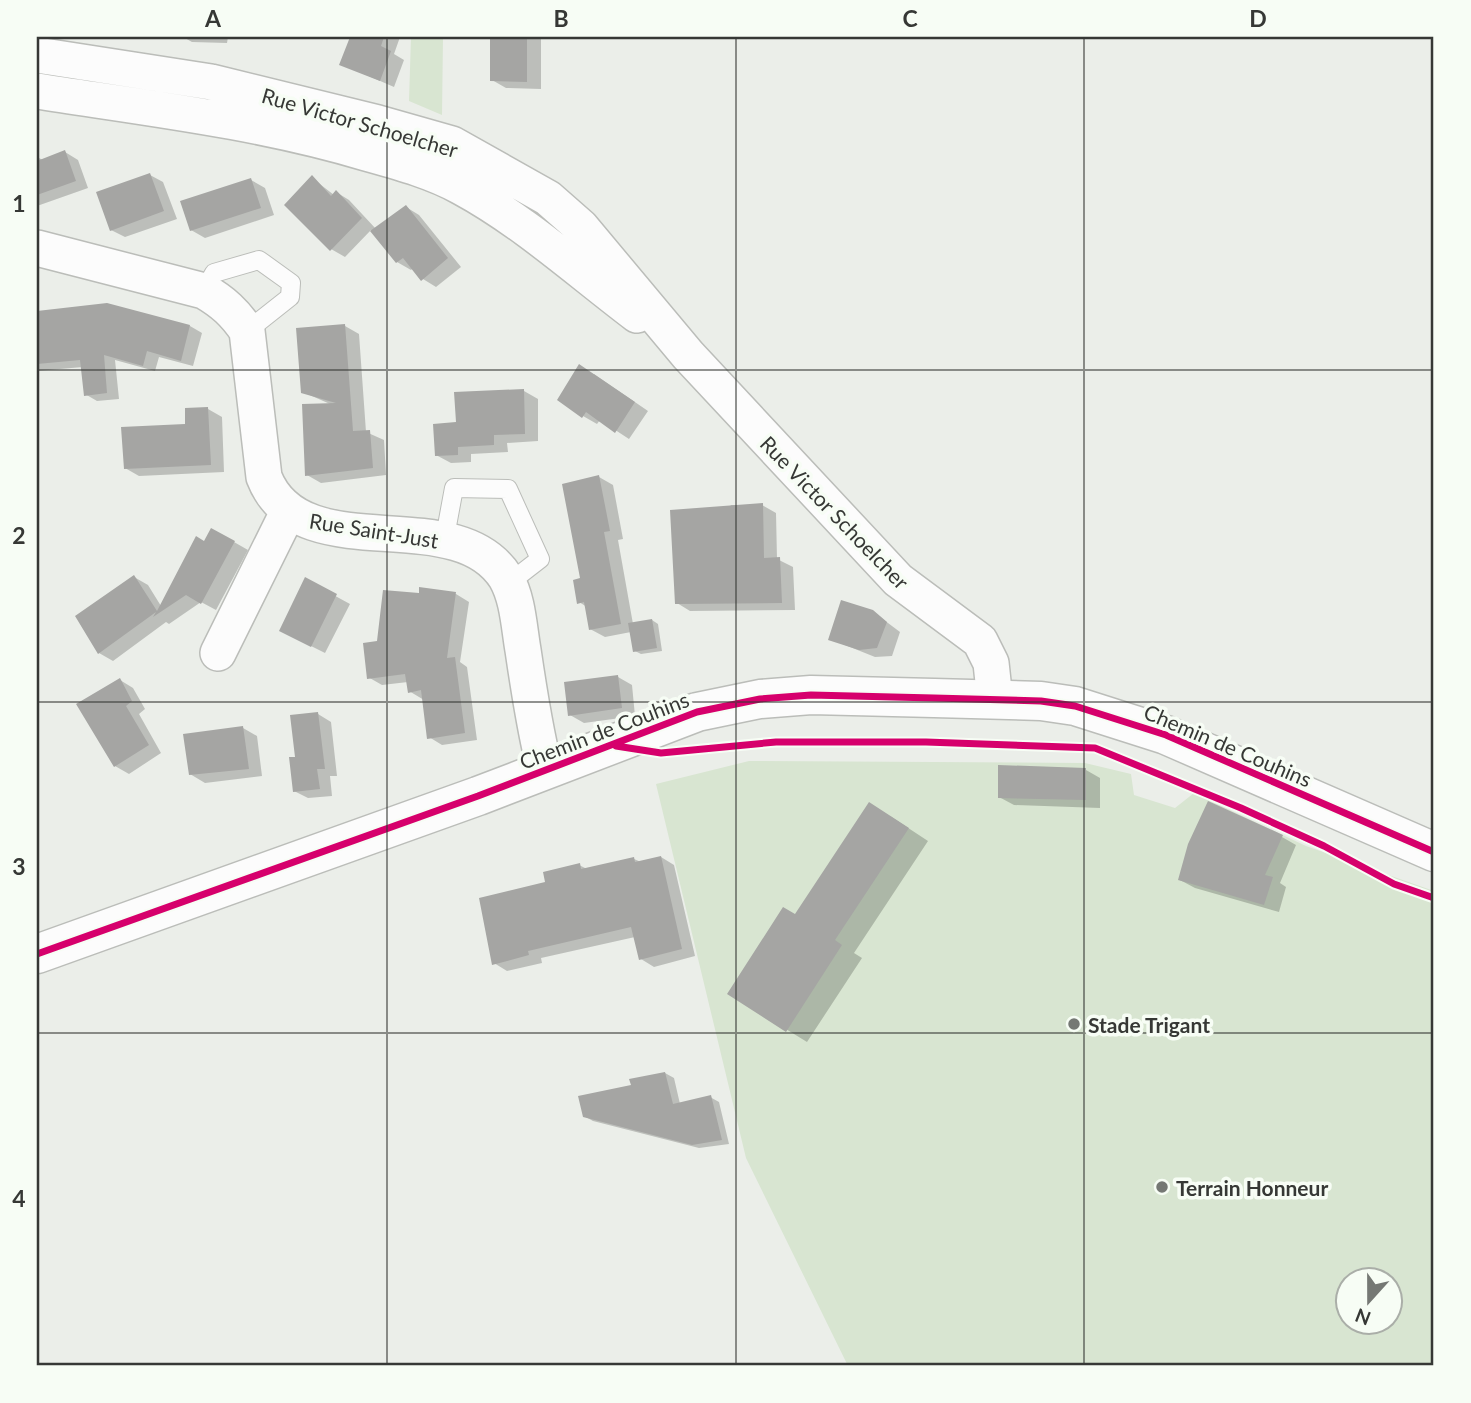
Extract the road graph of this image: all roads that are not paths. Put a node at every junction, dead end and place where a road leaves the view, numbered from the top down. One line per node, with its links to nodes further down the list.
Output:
1 (37, 55): 6 (street, Rue Victor Schoelcher)
2 (37, 91): 6 (street, Rue Victor Schoelcher)
3 (37, 248): 4 (street)
4 (204, 291): 5 (street); 5 (lane)
5 (247, 331): 7 (street, Rue Saint-Just)
6 (688, 355): 11 (street, Rue Victor Schoelcher)
7 (288, 512): 8 (street, Rue Saint-Just); 10 (street)
8 (444, 542): 9 (street, Rue Saint-Just); 9 (lane)
9 (509, 583): 12 (street, Rue Saint-Just)
10 (218, 653)
11 (995, 700): 12 (street, Chemin de Couhins); 13 (street, Chemin de Couhins)
12 (545, 770): 14 (street, Chemin de Couhins)
13 (1434, 852)
14 (37, 954)

